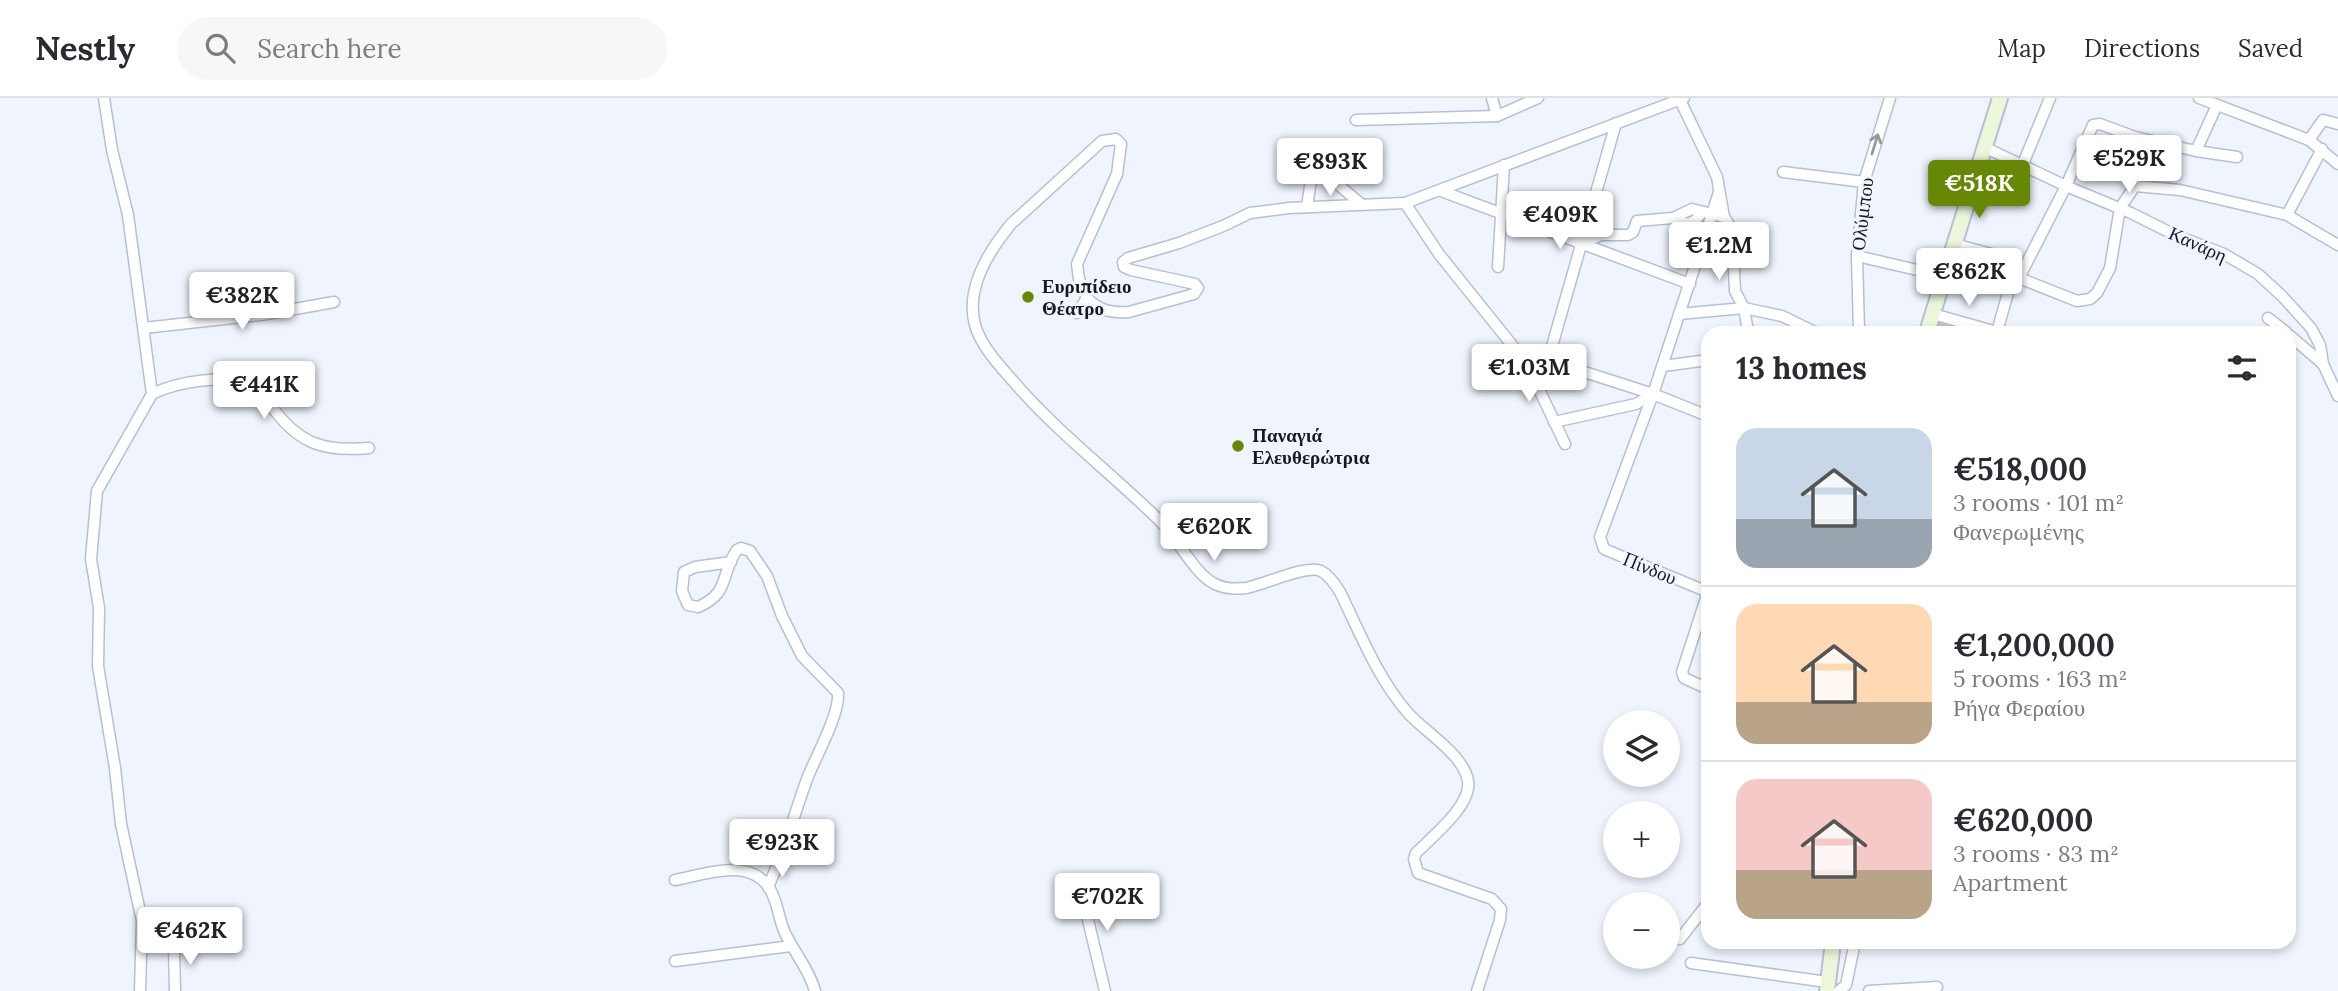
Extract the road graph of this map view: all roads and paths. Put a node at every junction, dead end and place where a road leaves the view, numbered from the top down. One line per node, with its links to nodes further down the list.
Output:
1 (104, 98): 60 (street)
2 (1492, 98): 10 (street)
3 (1538, 98): 10 (street)
4 (1681, 98): 12 (street); 27 (street)
5 (1890, 98): 24 (street, Ολύμπου, one-way to 5)
6 (2000, 98): 16 (main road)
7 (2050, 98): 20 (street)
8 (2199, 98): 9 (street)
9 (2217, 105): 15 (street); 18 (street)
10 (1497, 116): 11 (street)
11 (1356, 120)
12 (1616, 123): 22 (street); 37 (street)
13 (2338, 124): 15 (street)
14 (2135, 137): 18 (street); 25 (street); 26 (street)
15 (2309, 140): 17 (street)
16 (1984, 147): 20 (street, Κανάρη); 38 (main road)
17 (2322, 149): 21 (street); 35 (street)
18 (2196, 151): 19 (street)
19 (2237, 157)
20 (2023, 164): 25 (street, Κανάρη)
21 (2338, 164)
22 (1504, 165): 28 (street); 34 (street)
23 (1783, 172): 24 (street)
24 (1864, 182): 40 (street, Ολύμπου)
25 (2066, 186): 32 (street, Κανάρη); 43 (street)
26 (2135, 186): 32 (street); 35 (street)
27 (1720, 190): 33 (street); 36 (street)
28 (1441, 191): 29 (street); 34 (street)
29 (1405, 203): 30 (street); 62 (street)
30 (1361, 204): 31 (street); 31 (street)
31 (1307, 207): 46 (street)
32 (2120, 208): 43 (street); 65 (street, Κανάρη)
33 (1707, 213): 36 (street); 37 (street); 44 (street)
34 (1501, 214): 37 (street); 41 (street)
35 (2287, 215): 39 (street)
36 (1724, 216): 48 (street)
37 (1583, 243): 44 (street); 63 (street)
38 (1954, 244): 42 (main road); 45 (street)
39 (2338, 245)
40 (1857, 256): 42 (street); 55 (street, Ολύμπου)
41 (1498, 267)
42 (1943, 276): 51 (main road)
43 (2019, 278): 45 (street)
44 (1690, 284): 50 (street)
45 (2009, 289): 58 (street)
46 (1087, 298): 49 (street); 95 (street)
47 (334, 302): 60 (street)
48 (1744, 308): 50 (street); 53 (street); 54 (street)
49 (1077, 313)
50 (1679, 314): 66 (street)
51 (1933, 314): 56 (main road); 57 (street)
52 (2268, 318): 59 (street)
53 (1747, 326)
54 (1800, 326)
55 (1860, 326)
56 (1929, 326)
57 (1976, 326)
58 (1999, 326)
59 (2278, 326)
60 (144, 328): 67 (street)
61 (2296, 341): 65 (street)
62 (1516, 350): 63 (street); 71 (street)
63 (1548, 360): 68 (street)
64 (1701, 361): 66 (street)
65 (2323, 364): 69 (street, Κανάρη)
66 (1663, 366): 68 (street)
67 (152, 394): 73 (street); 91 (street)
68 (1653, 394): 70 (street); 71 (street); 75 (street, Πίνδου)
69 (2338, 396)
70 (1701, 413)
71 (1554, 422): 72 (street)
72 (1566, 444)
73 (369, 448)
74 (731, 562): 74 (street); 80 (street)
75 (1701, 589)
76 (1701, 614): 77 (street)
77 (1701, 686)
78 (675, 880): 80 (street)
79 (1079, 882): 94 (street)
80 (768, 887): 84 (street)
81 (1701, 913): 83 (street)
82 (198, 935): 92 (street)
83 (1680, 939)
84 (791, 946): 87 (street); 93 (street)
85 (1833, 949): 90 (main road)
86 (1854, 949): 90 (street)
87 (675, 961)
88 (1691, 963): 90 (street)
89 (1937, 987): 96 (street)
90 (1831, 988)
91 (140, 991)
92 (175, 991)
93 (815, 991)
94 (1105, 991)
95 (1478, 991)
96 (1869, 991)

